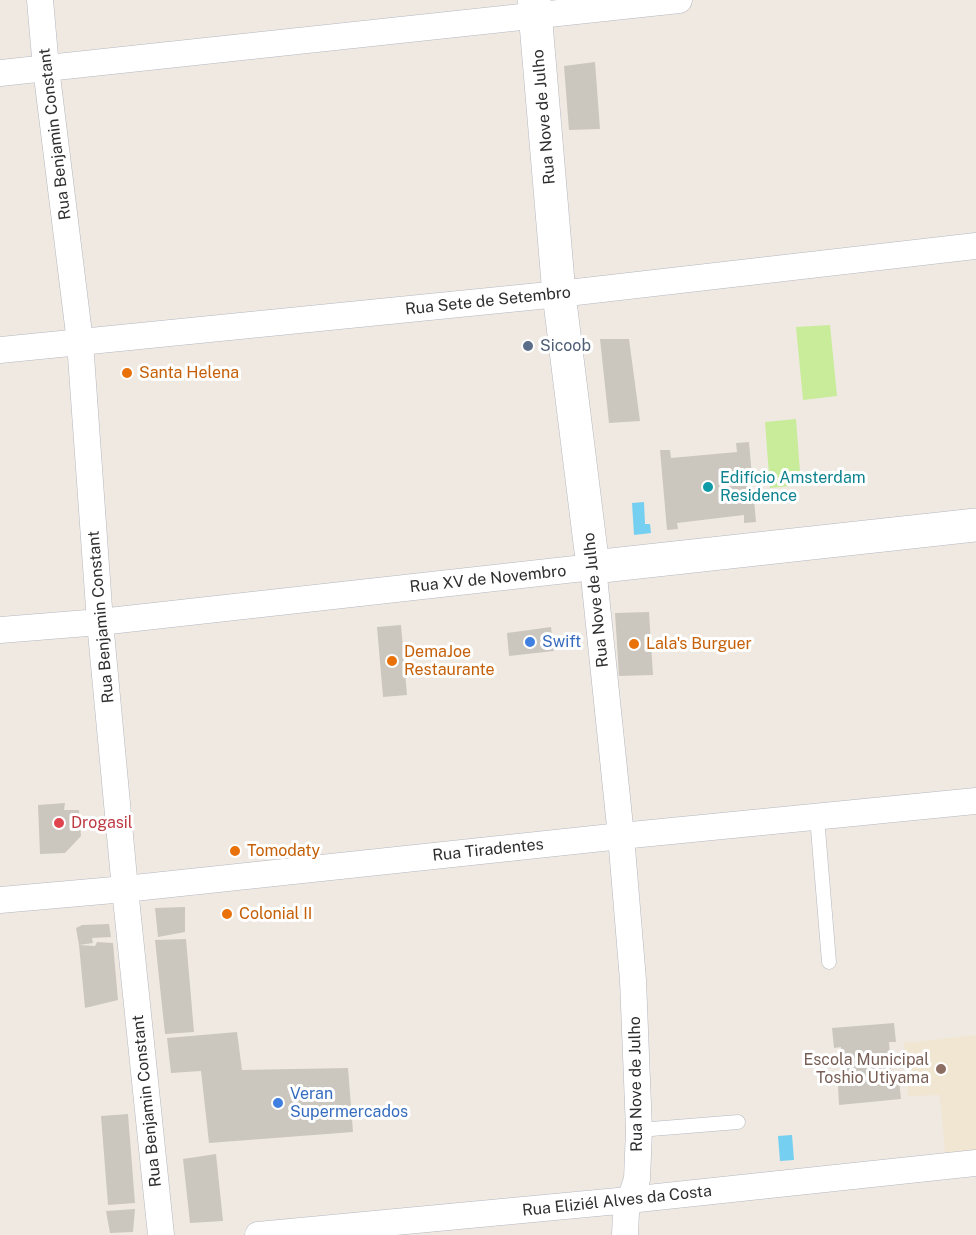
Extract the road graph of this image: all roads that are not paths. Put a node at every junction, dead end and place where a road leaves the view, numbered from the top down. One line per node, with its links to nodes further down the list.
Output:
1 (40, 0): 4 (street, Rua Benjamin Constant)
2 (679, 0): 3 (street)
3 (535, 8): 4 (street); 7 (street, Rua Nove de Julho)
4 (46, 68): 5 (street); 8 (street, Rua Benjamin Constant)
5 (0, 73)
6 (976, 246): 7 (street, Rua Sete de Setembro)
7 (559, 294): 8 (street, Rua Sete de Setembro); 11 (street, Rua Nove de Julho)
8 (80, 342): 9 (street, Rua Sete de Setembro); 12 (street, Rua Benjamin Constant)
9 (0, 350)
10 (976, 525): 11 (street, Rua XV de Novembro)
11 (593, 567): 12 (street, Rua XV de Novembro); 16 (street, Rua Nove de Julho)
12 (100, 621): 13 (street, Rua XV de Novembro); 17 (street, Rua Benjamin Constant)
13 (0, 630)
14 (976, 801): 15 (street, Rua Tiradentes)
15 (817, 817): 16 (street, Rua Tiradentes); 19 (lane)
16 (621, 836): 17 (street, Rua Tiradentes); 21 (street, Rua Nove de Julho)
17 (125, 889): 18 (street, Rua Tiradentes); 24 (street, Rua Benjamin Constant)
18 (0, 900)
19 (829, 962)
20 (738, 1122): 21 (lane)
21 (639, 1130): 23 (street, Rua Nove de Julho)
22 (976, 1163): 23 (street, Rua Eliziél Alves da Costa)
23 (629, 1200): 25 (street, Rua Eliziél Alves da Costa); 26 (street, Rua Nove de Julho)
24 (161, 1235)
25 (258, 1235)
26 (625, 1235)

